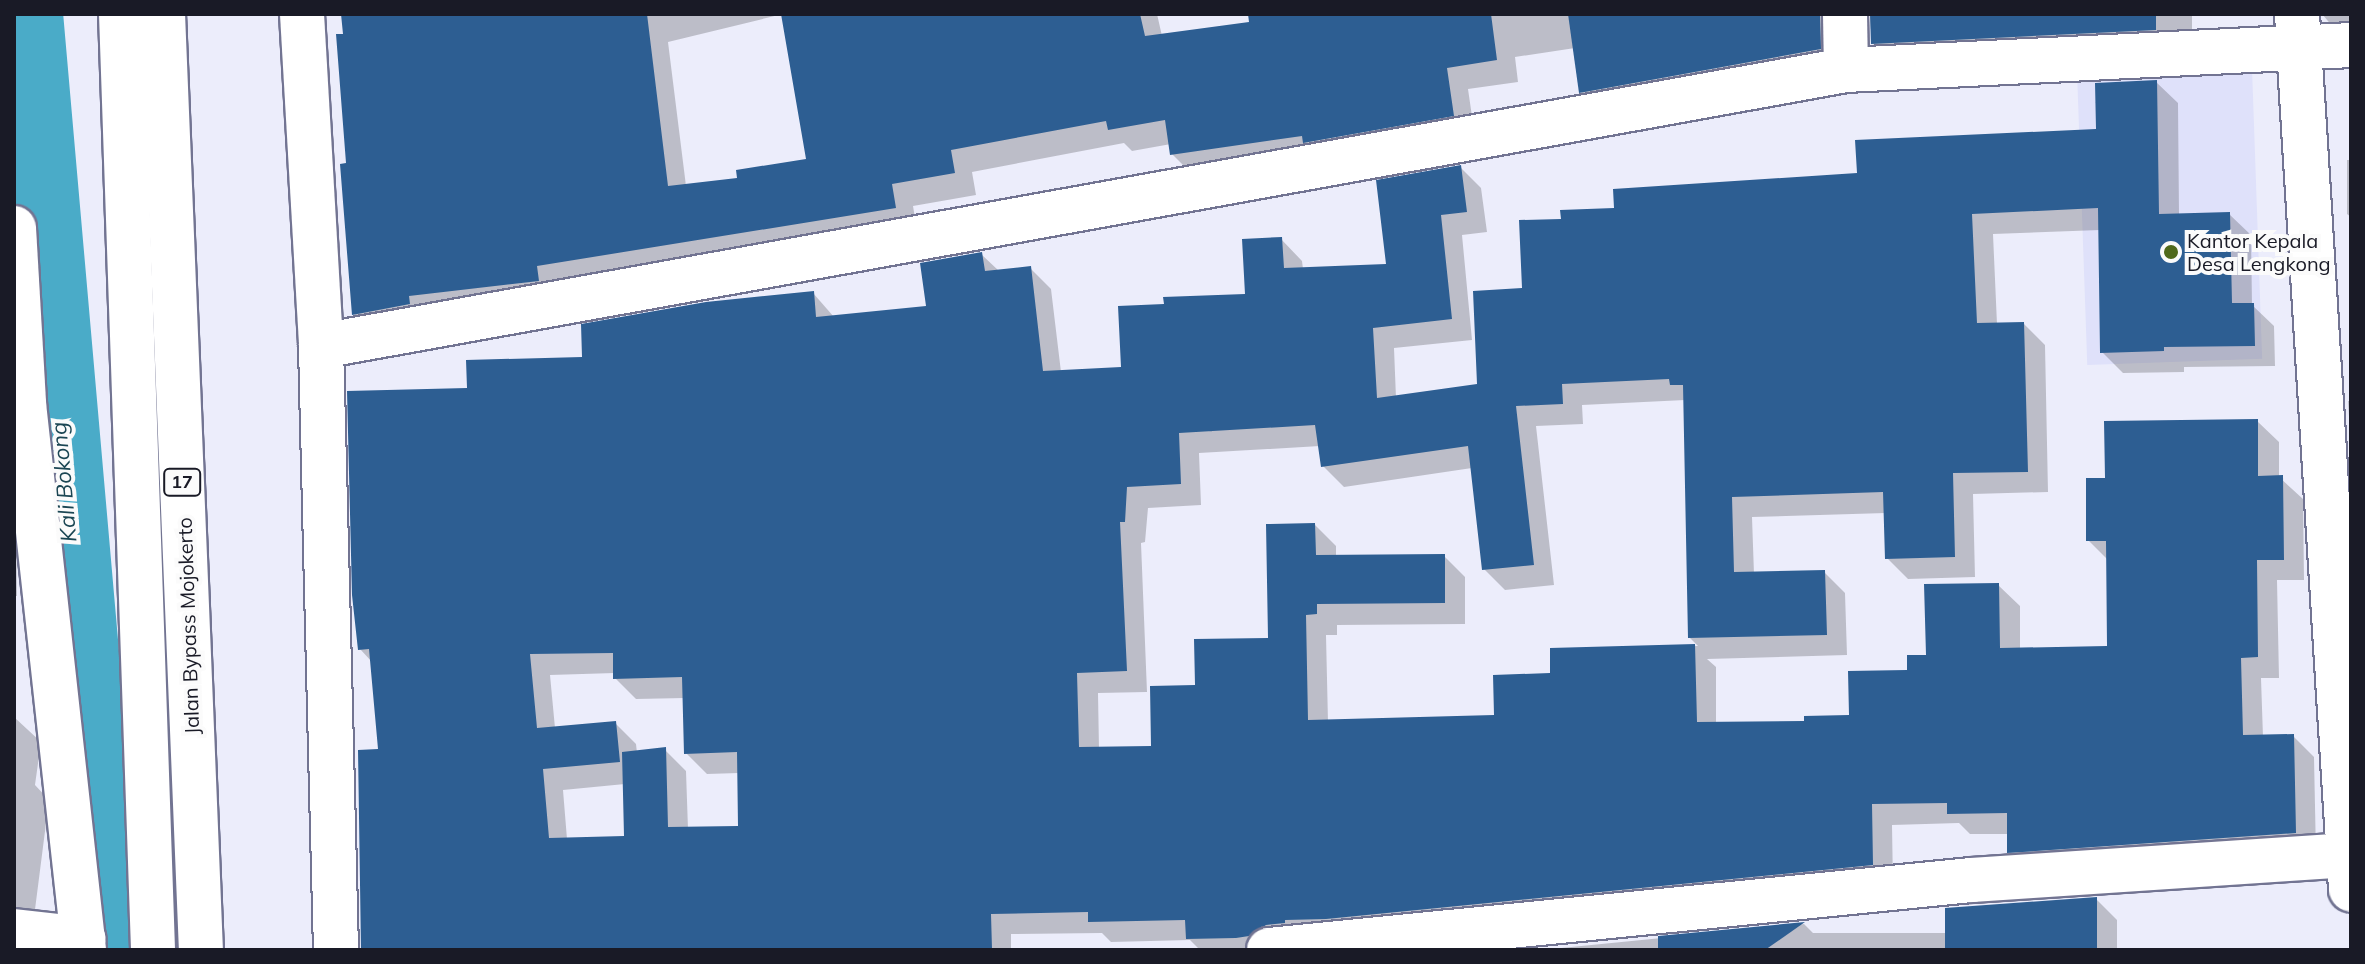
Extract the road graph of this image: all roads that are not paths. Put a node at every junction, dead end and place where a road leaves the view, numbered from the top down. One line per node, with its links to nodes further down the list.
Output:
1 (121, 14): 14 (main road, 17)
2 (163, 14): 15 (main road, Jalan Bypass Mojokerto / 17)
3 (302, 14): 9 (main road)
4 (1845, 14): 7 (main road)
5 (2298, 30): 6 (main road); 7 (main road); 11 (main road)
6 (2351, 45)
7 (1846, 70): 9 (main road)
8 (14, 228): 10 (main road)
9 (321, 346): 16 (main road)
10 (19, 405): 13 (main road)
11 (2350, 872): 17 (main road)
12 (14, 931): 13 (main road)
13 (84, 944)
14 (153, 950)
15 (201, 950)
16 (336, 950)
17 (1269, 950)

